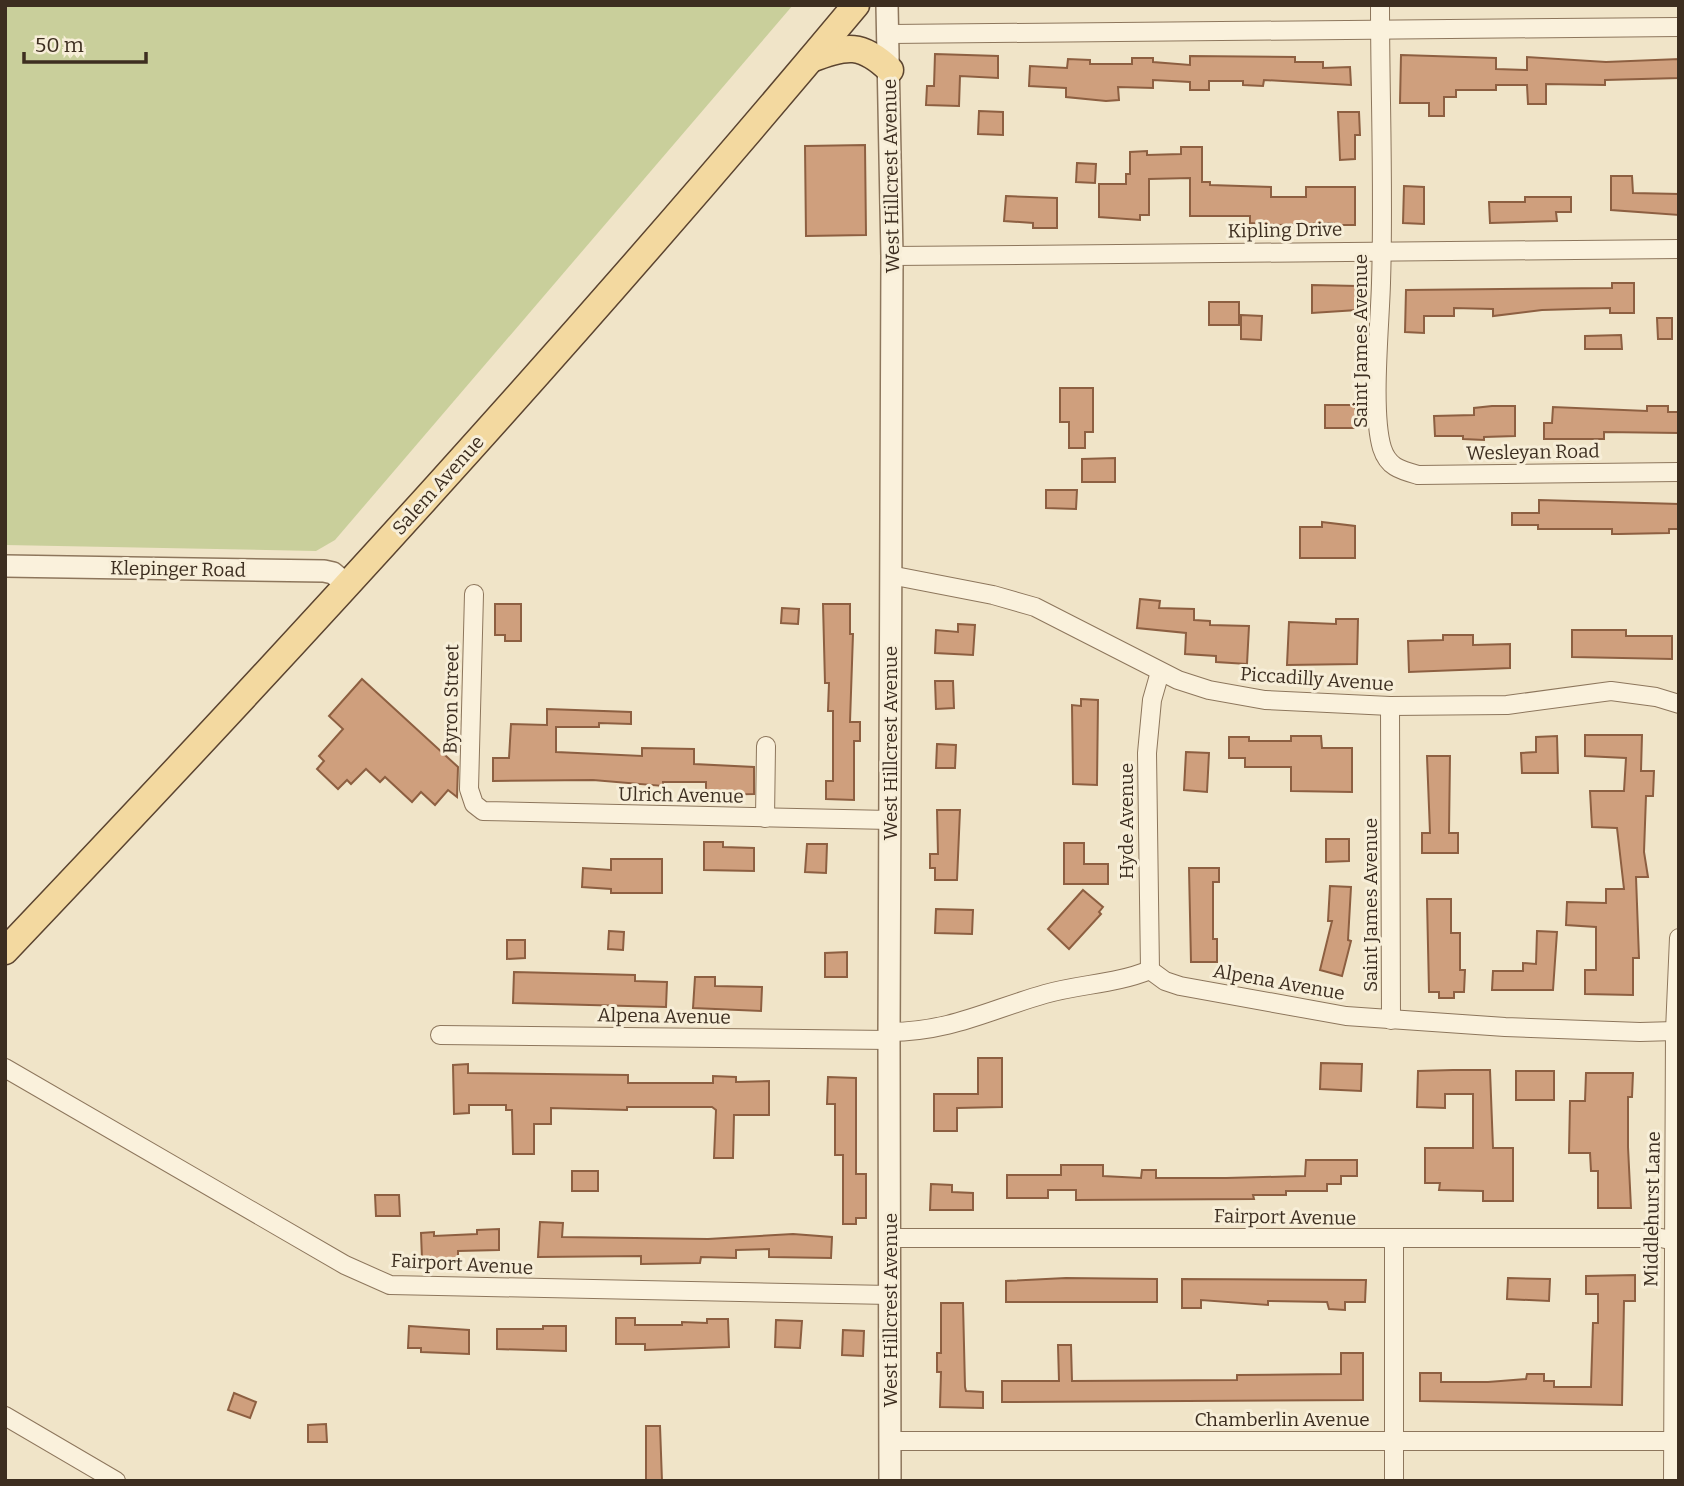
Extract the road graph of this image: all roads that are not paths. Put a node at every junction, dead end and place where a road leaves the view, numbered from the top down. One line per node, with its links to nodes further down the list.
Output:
1 (856, 5): 7 (main road, Salem Avenue)
2 (887, 5): 6 (street, West Hillcrest Avenue)
3 (1380, 5): 5 (street, Saint James Avenue)
4 (1679, 27): 5 (street)
5 (1380, 29): 6 (street); 10 (street, Saint James Avenue)
6 (890, 34): 8 (street, West Hillcrest Avenue)
7 (811, 59): 8 (main road); 16 (main road, Salem Avenue)
8 (890, 71): 11 (street, West Hillcrest Avenue)
9 (1679, 249): 10 (street, Kipling Drive)
10 (1382, 250): 11 (street, Kipling Drive); 12 (street, Saint James Avenue)
11 (892, 256): 15 (street, West Hillcrest Avenue)
12 (1391, 464): 13 (street, Wesleyan Road)
13 (1679, 472)
14 (5, 566): 16 (street, Klepinger Road)
15 (890, 575): 18 (street, Piccadilly Avenue); 24 (street, West Hillcrest Avenue)
16 (347, 585): 26 (main road, Salem Avenue)
17 (474, 594): 22 (street, Byron Street)
18 (1160, 672): 20 (street, Piccadilly Avenue); 27 (street, Hyde Avenue)
19 (1679, 704): 20 (street, Piccadilly Avenue)
20 (1390, 706): 28 (street, Saint James Avenue)
21 (766, 746): 23 (street)
22 (474, 804): 23 (street, Ulrich Avenue)
23 (765, 818): 24 (street, Ulrich Avenue)
24 (890, 820): 31 (street, West Hillcrest Avenue)
25 (1679, 938): 29 (street, Middlehurst Lane)
26 (5, 951)
27 (1150, 970): 28 (street, Alpena Avenue); 31 (street, Alpena Avenue)
28 (1391, 1020): 29 (street, Alpena Avenue)
29 (1675, 1031): 35 (street, Middlehurst Lane)
30 (440, 1035): 31 (street, Alpena Avenue)
31 (889, 1036): 33 (street, West Hillcrest Avenue)
32 (5, 1068): 36 (street, Fairport Avenue)
33 (890, 1238): 34 (street, Fairport Avenue); 36 (street, West Hillcrest Avenue)
34 (1394, 1239): 35 (street, Fairport Avenue); 39 (street)
35 (1676, 1242): 40 (street, Middlehurst Lane)
36 (890, 1295): 38 (street, West Hillcrest Avenue)
37 (5, 1416): 41 (street)
38 (891, 1441): 39 (street, Chamberlin Avenue); 42 (street, West Hillcrest Avenue)
39 (1394, 1441): 40 (street, Chamberlin Avenue); 43 (street)
40 (1673, 1441): 44 (street, Middlehurst Lane)
41 (116, 1481)
42 (890, 1481)
43 (1394, 1481)
44 (1673, 1481)

